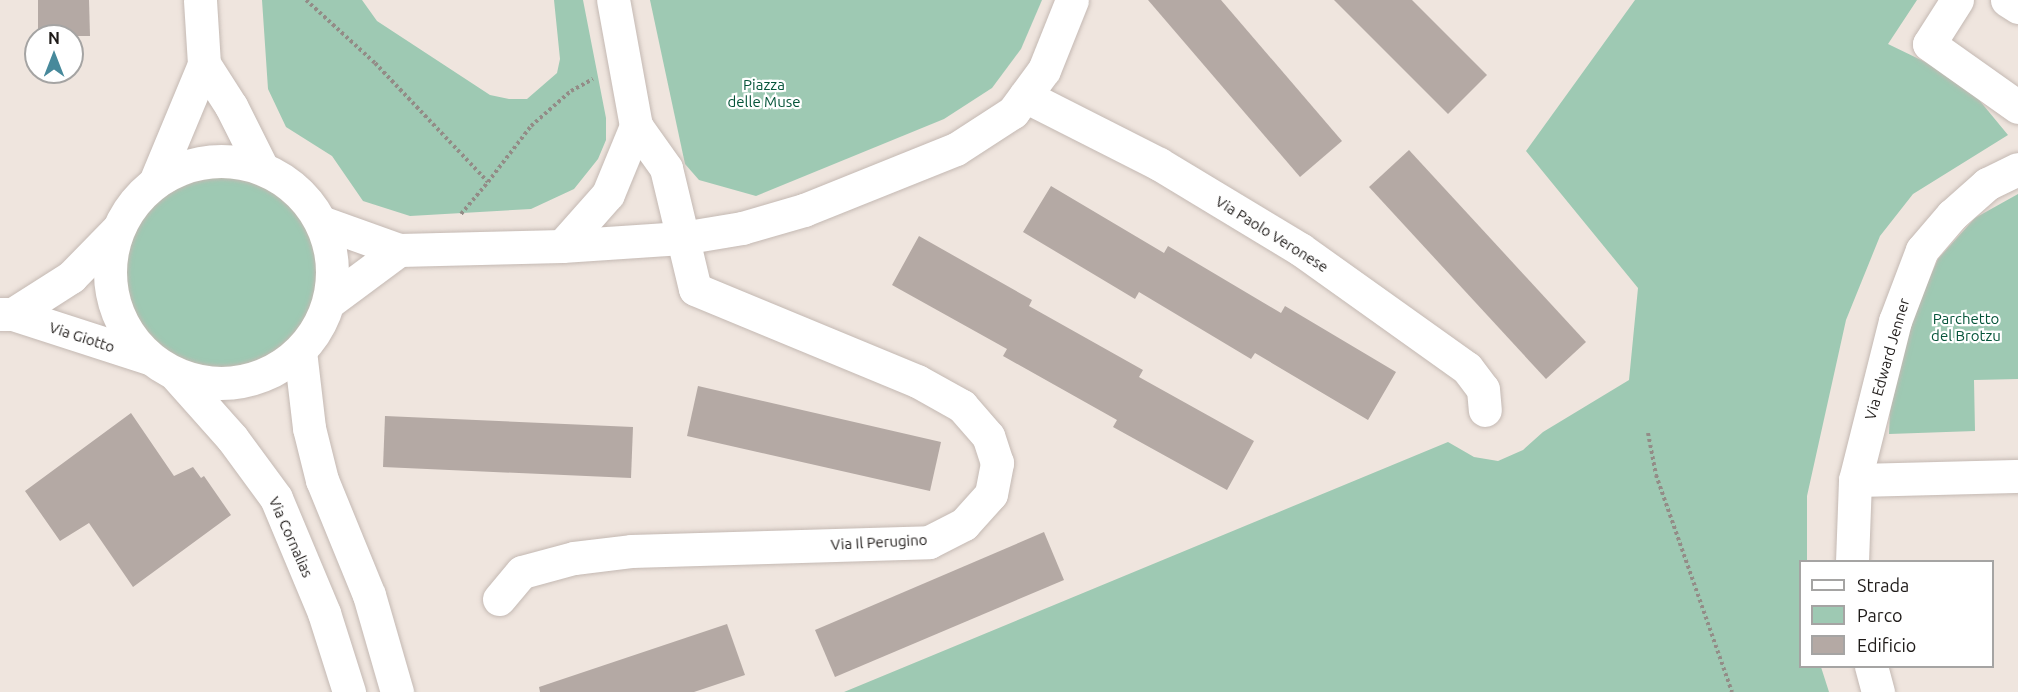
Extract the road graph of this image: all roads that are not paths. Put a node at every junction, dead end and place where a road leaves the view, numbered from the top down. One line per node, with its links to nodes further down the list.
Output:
1 (200, 0): 7 (street)
2 (613, 0): 10 (street)
3 (1072, 0): 8 (street)
4 (1957, 0): 9 (street)
5 (2007, 0): 6 (street)
6 (2018, 7)
7 (204, 64): 11 (street); 13 (street)
8 (1025, 96): 16 (street); 23 (street, Via Paolo Veronese)
9 (2018, 107)
10 (636, 126): 16 (street); 17 (street)
11 (262, 168): 13 (street); 14 (street)
12 (2018, 169): 25 (street, Via Edward Jenner)
13 (155, 182): 15 (street)
14 (321, 222): 18 (street); 19 (street)
15 (117, 230): 20 (street, Via Giotto); 22 (street, Via Cornalias)
16 (682, 237): 17 (street); 27 (street, Via Il Perugino)
17 (562, 246): 18 (street)
18 (399, 250): 19 (street)
19 (328, 302): 21 (street, Via Giotto)
20 (7, 314): 22 (street, Via Giotto)
21 (300, 351): 22 (street, Via Giotto); 30 (street)
22 (163, 367): 29 (street, Via Cornalias)
23 (1485, 410)
24 (2018, 476): 25 (street)
25 (1855, 480): 26 (street, Via Edward Jenner)
26 (1852, 560)
27 (499, 598)
28 (1872, 668): 31 (street)
29 (349, 692)
30 (397, 692)
31 (1878, 692)

